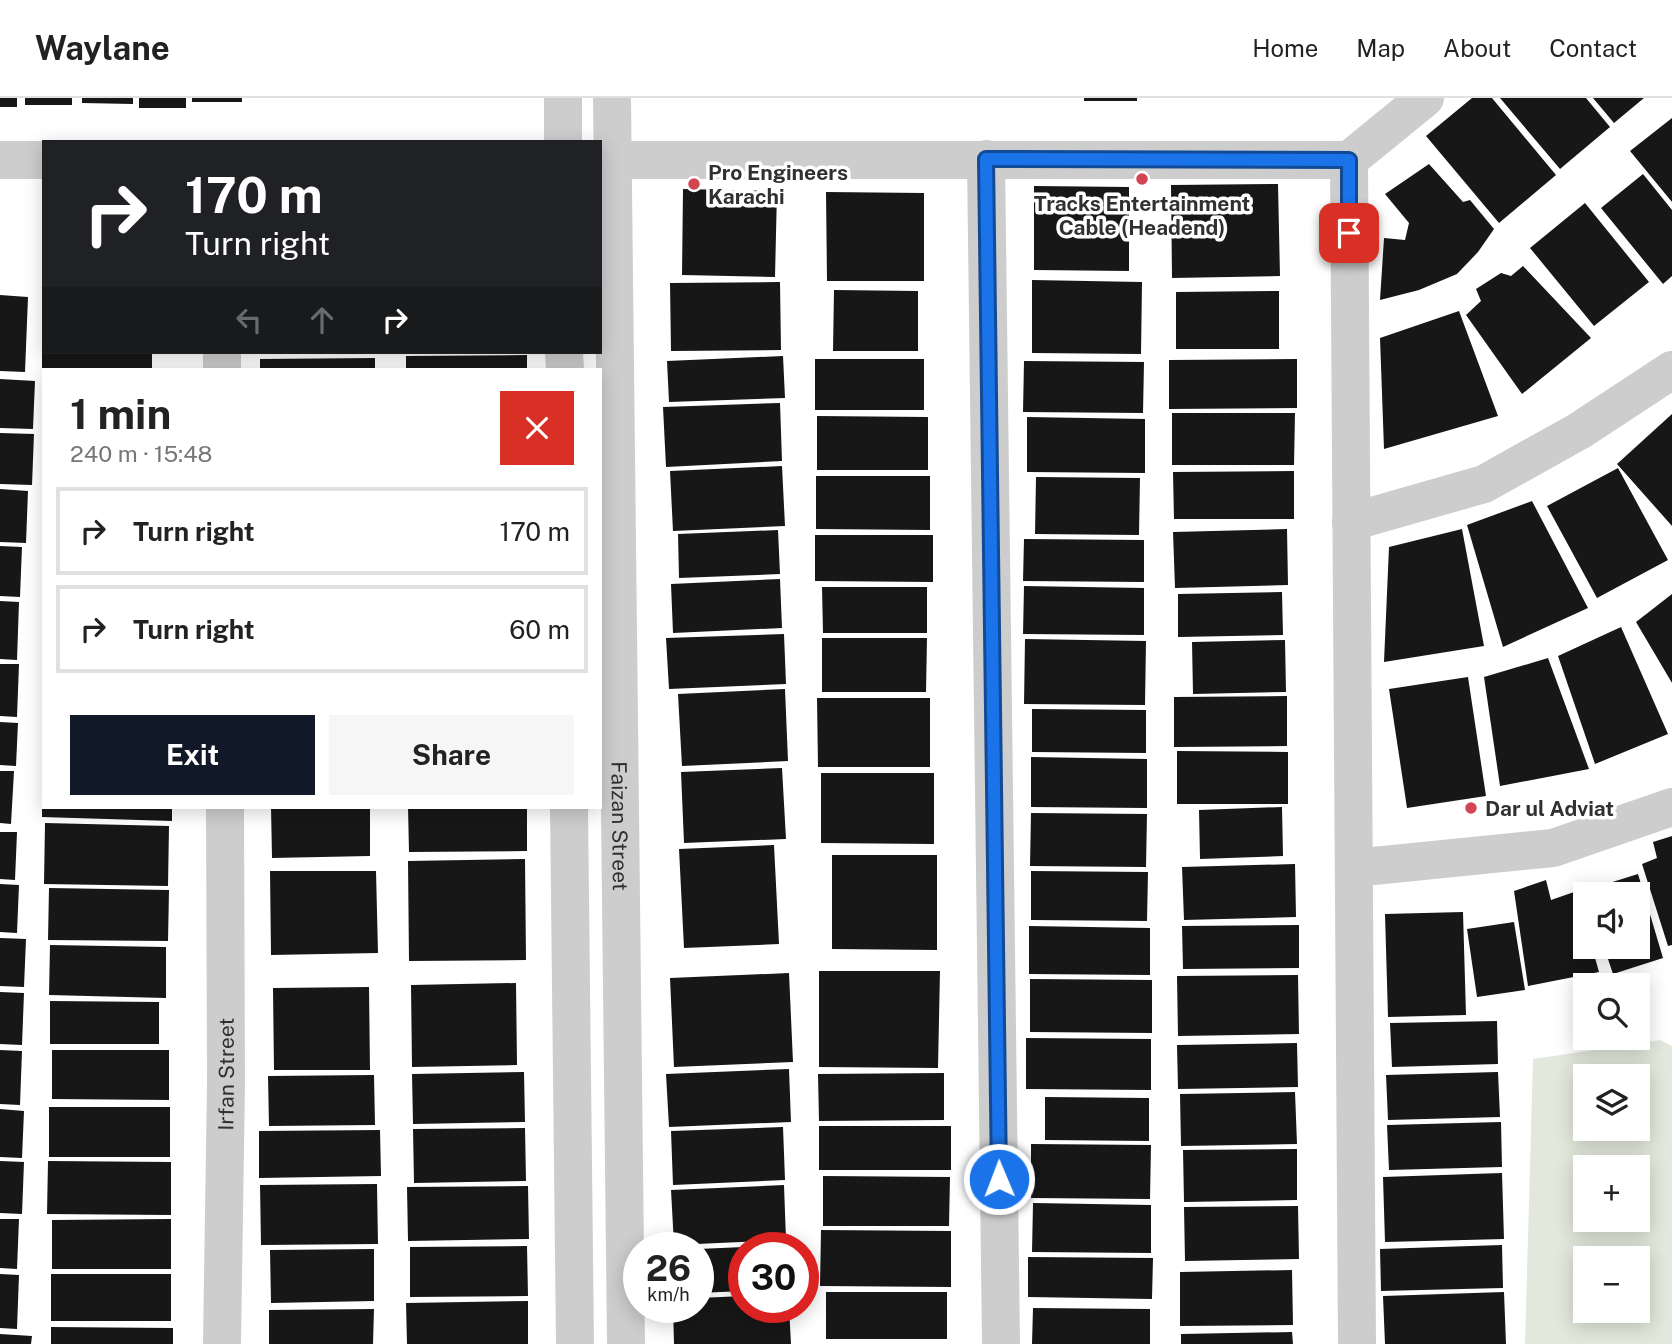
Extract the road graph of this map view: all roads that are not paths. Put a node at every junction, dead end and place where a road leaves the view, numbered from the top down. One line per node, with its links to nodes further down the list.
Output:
1 (563, 98): 4 (street)
2 (612, 98): 8 (street, Faizan Street)
3 (1425, 98): 9 (street)
4 (562, 140)
5 (986, 159): 8 (street); 9 (street); 19 (street)
6 (0, 160): 7 (street)
7 (42, 160)
8 (606, 160): 18 (street, Faizan Street)
9 (1349, 160): 11 (street)
10 (1672, 370): 11 (street)
11 (1351, 522): 15 (street)
12 (1672, 807): 15 (street)
13 (225, 809): 16 (street, Irfan Street)
14 (569, 809): 17 (street)
15 (1354, 868): 20 (street)
16 (222, 1344)
17 (575, 1344)
18 (626, 1344)
19 (1001, 1344)
20 (1357, 1344)

